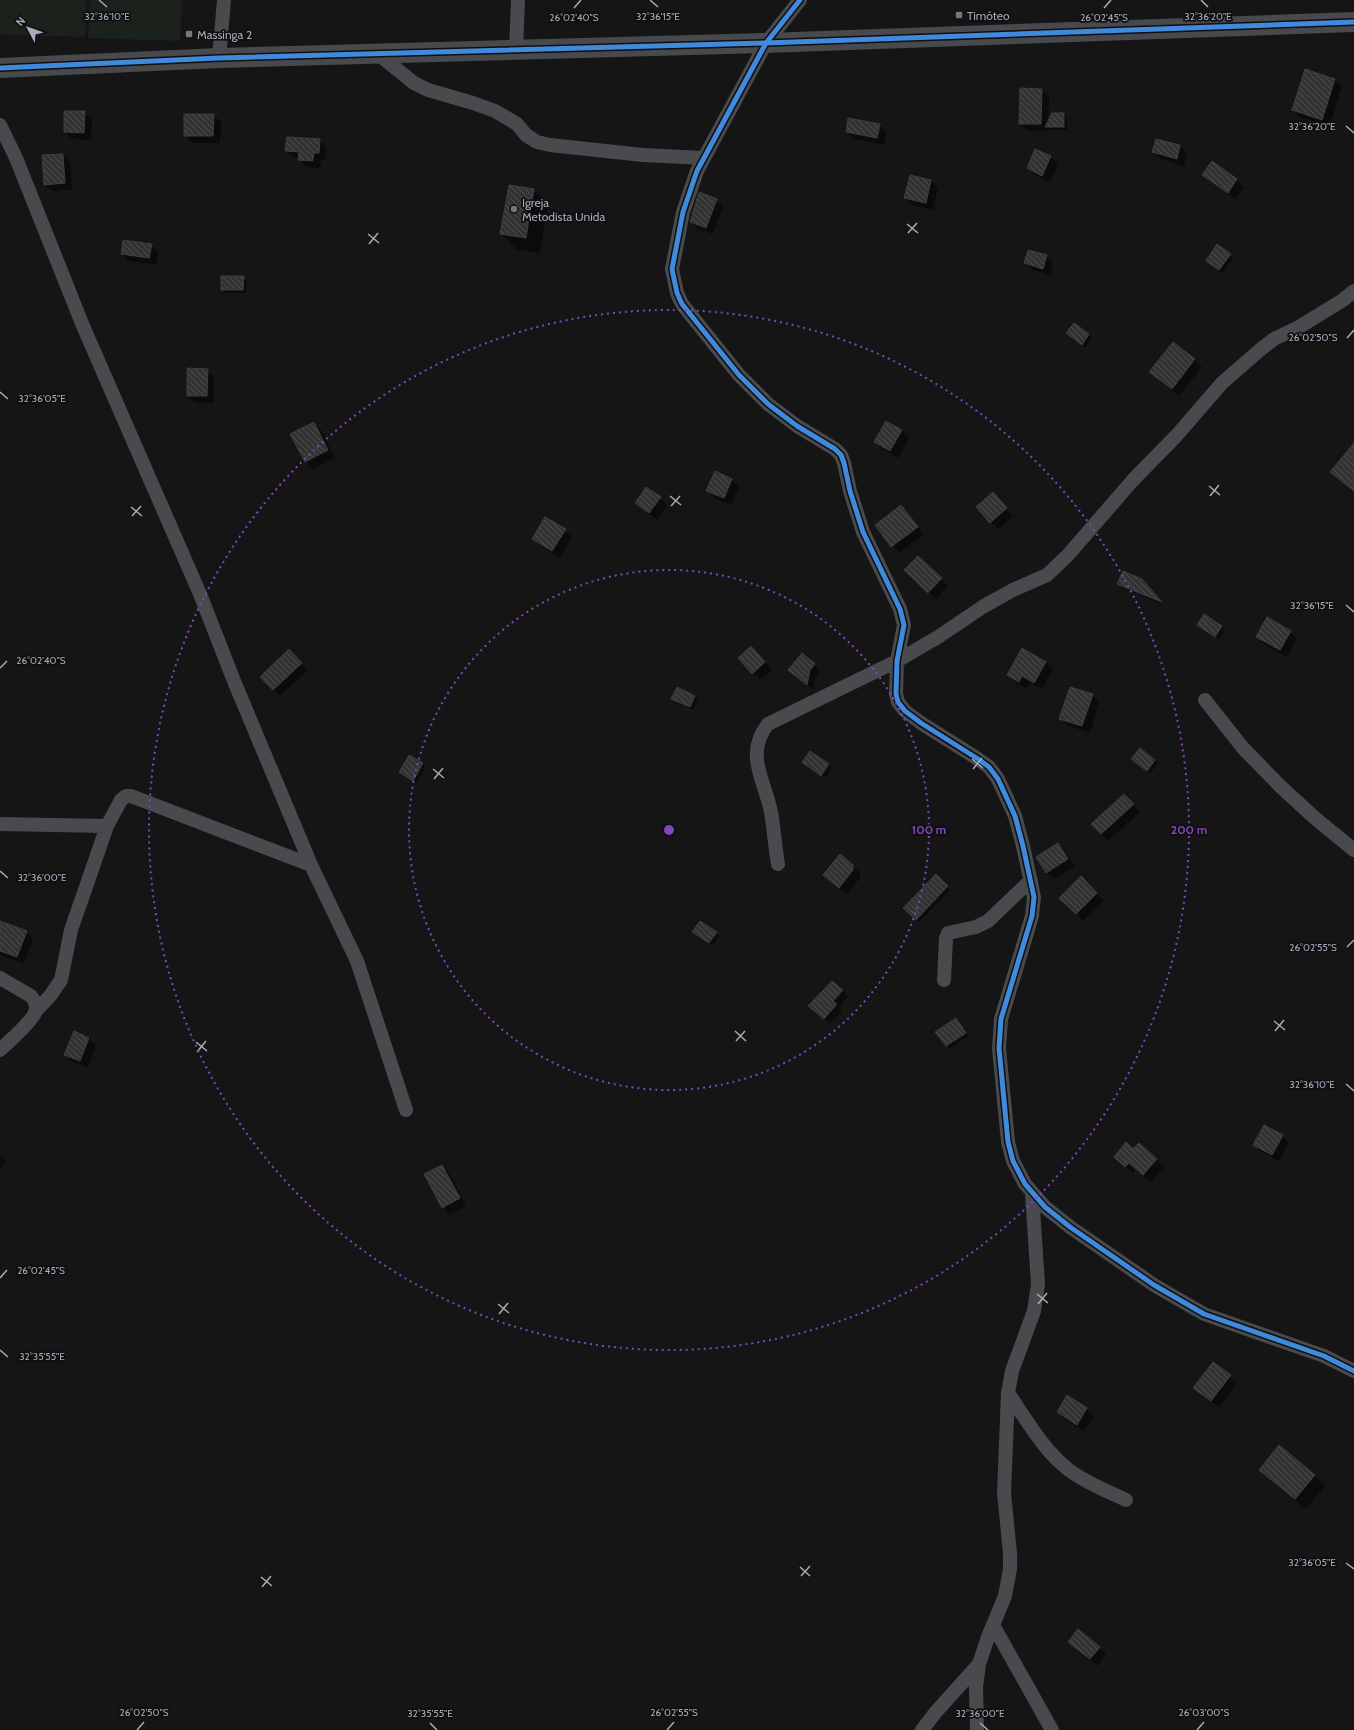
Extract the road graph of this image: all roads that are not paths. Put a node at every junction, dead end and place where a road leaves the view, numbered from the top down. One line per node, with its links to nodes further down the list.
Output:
1 (224, 0): 8 (street)
2 (518, 0): 6 (street)
3 (800, 0): 5 (street)
4 (1354, 22): 5 (street)
5 (766, 42): 6 (street); 11 (street)
6 (516, 50): 7 (street)
7 (378, 54): 8 (street); 11 (street)
8 (219, 58): 9 (street)
9 (0, 68)
10 (0, 124): 19 (street)
11 (703, 158): 13 (street)
12 (1354, 291): 13 (street)
13 (897, 661): 18 (street); 20 (street)
14 (1205, 700): 17 (street)
15 (0, 824): 16 (street)
16 (107, 826): 19 (street); 23 (street)
17 (1354, 850)
18 (778, 864)
19 (311, 866): 25 (street)
20 (1031, 880): 22 (street); 26 (street)
21 (0, 978): 23 (street)
22 (944, 980)
23 (35, 1012): 24 (street)
24 (0, 1050)
25 (406, 1110)
26 (1032, 1194): 27 (street); 28 (street)
27 (1354, 1371)
28 (1008, 1393): 29 (street); 30 (street)
29 (1126, 1500)
30 (993, 1625): 31 (street); 34 (street)
31 (979, 1664): 32 (street); 33 (street)
32 (922, 1730)
33 (976, 1730)
34 (1052, 1730)

